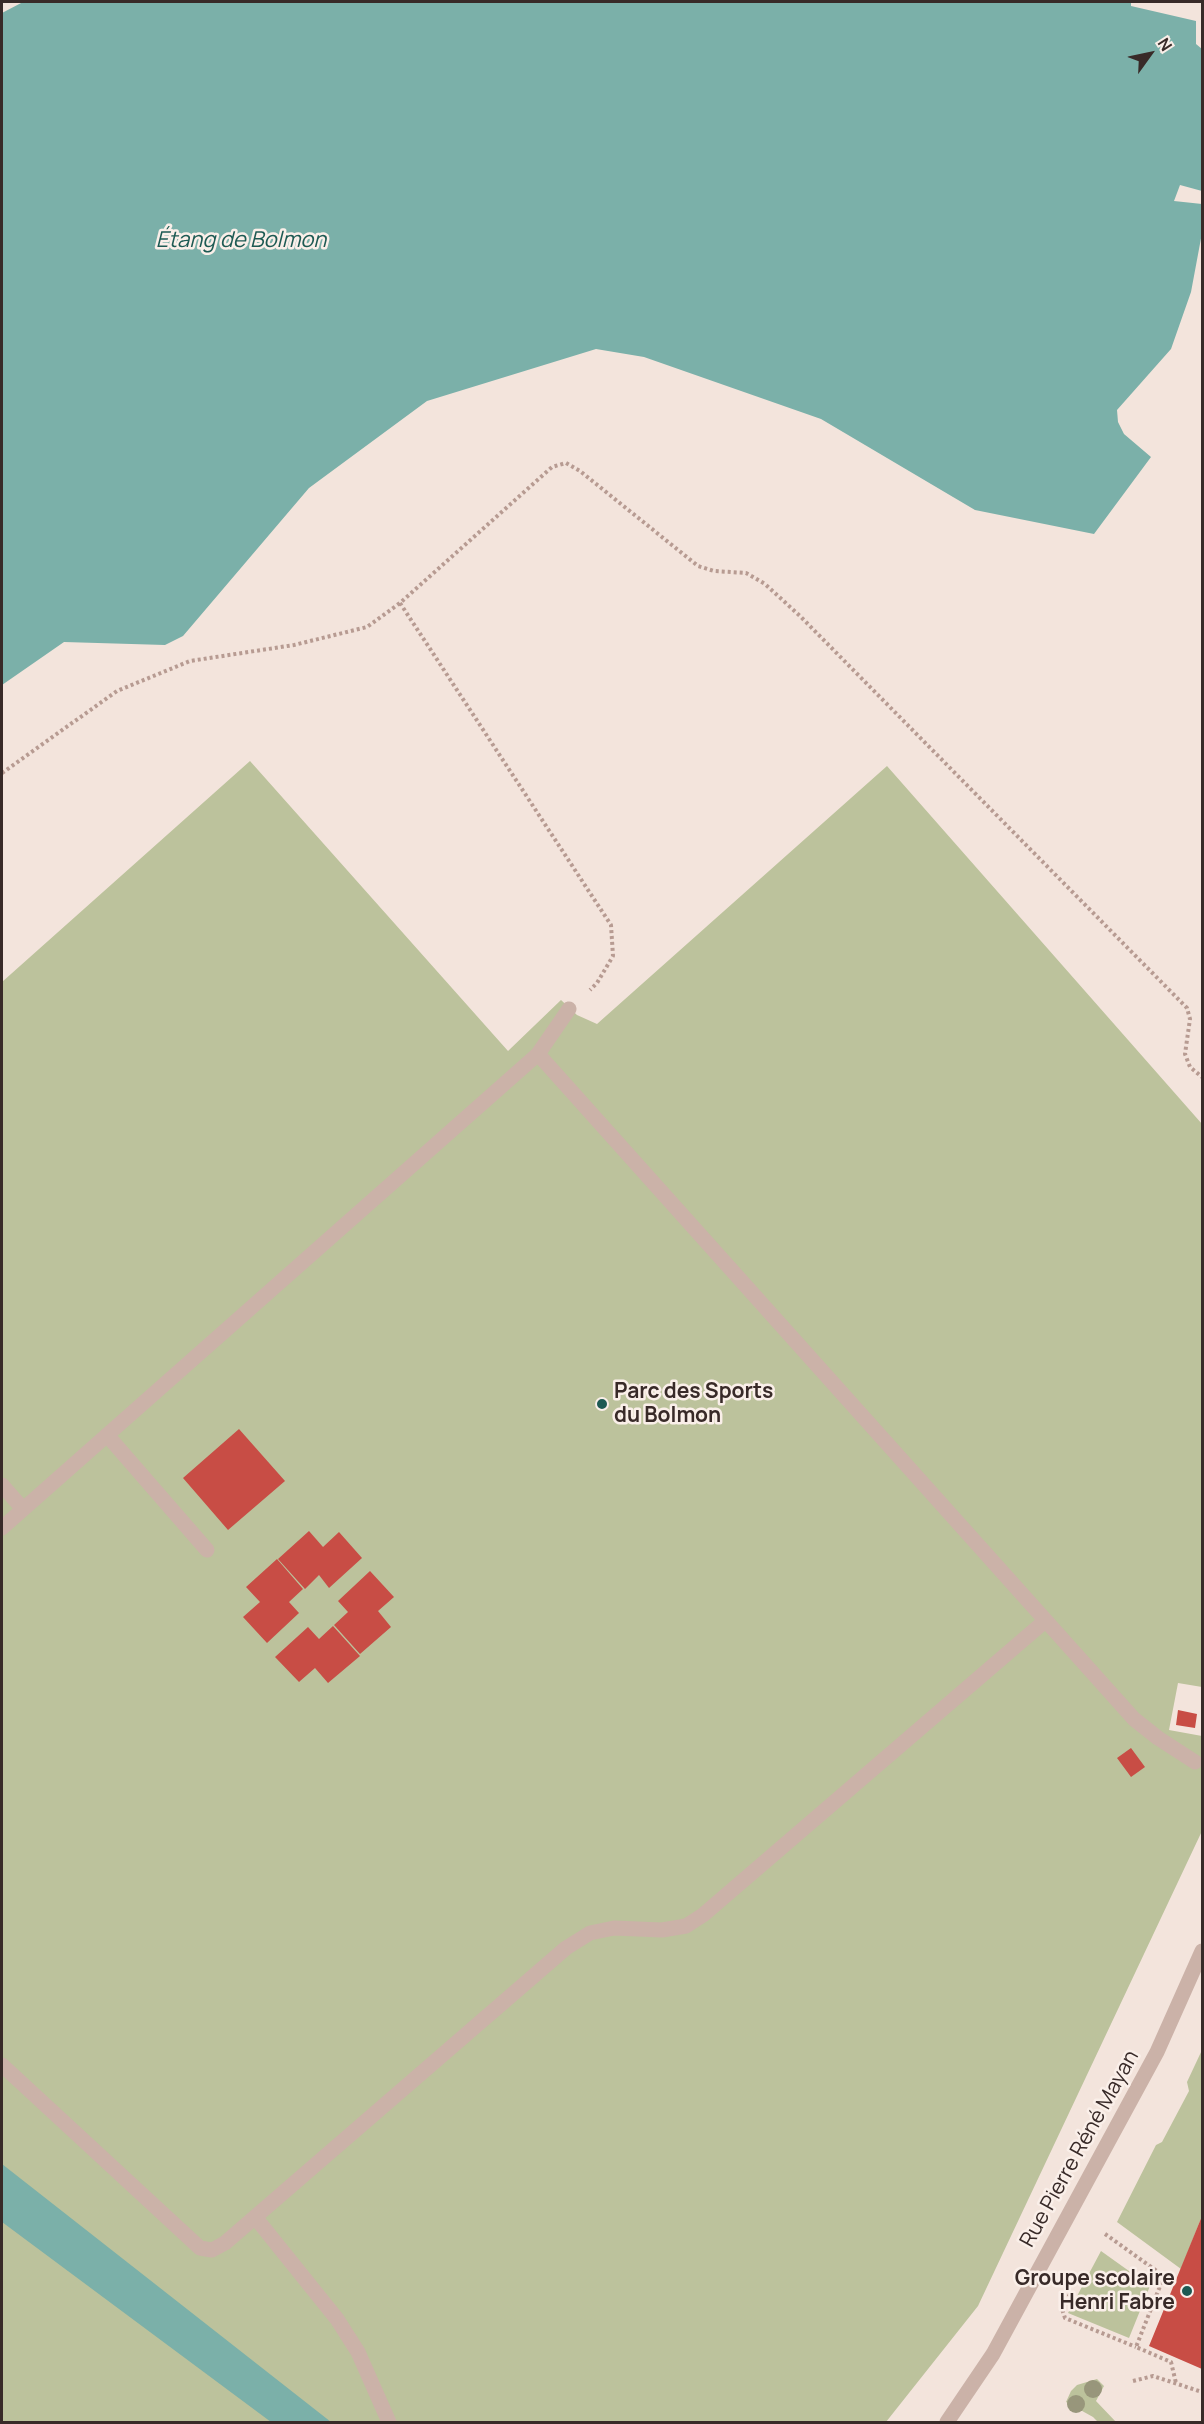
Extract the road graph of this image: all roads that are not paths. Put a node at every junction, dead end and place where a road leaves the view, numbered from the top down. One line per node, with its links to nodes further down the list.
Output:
1 (569, 1009): 2 (street)
2 (538, 1054): 3 (street); 8 (street)
3 (106, 1435): 5 (street); 7 (street)
4 (2, 1485): 5 (street)
5 (23, 1509): 6 (street)
6 (2, 1528)
7 (207, 1550)
8 (1045, 1621): 9 (street); 12 (street)
9 (1195, 1762)
10 (1203, 1951): 14 (street, Rue Pierre Réné Mayan)
11 (2, 2065): 12 (street)
12 (255, 2217): 13 (street)
13 (389, 2422)
14 (947, 2422)

